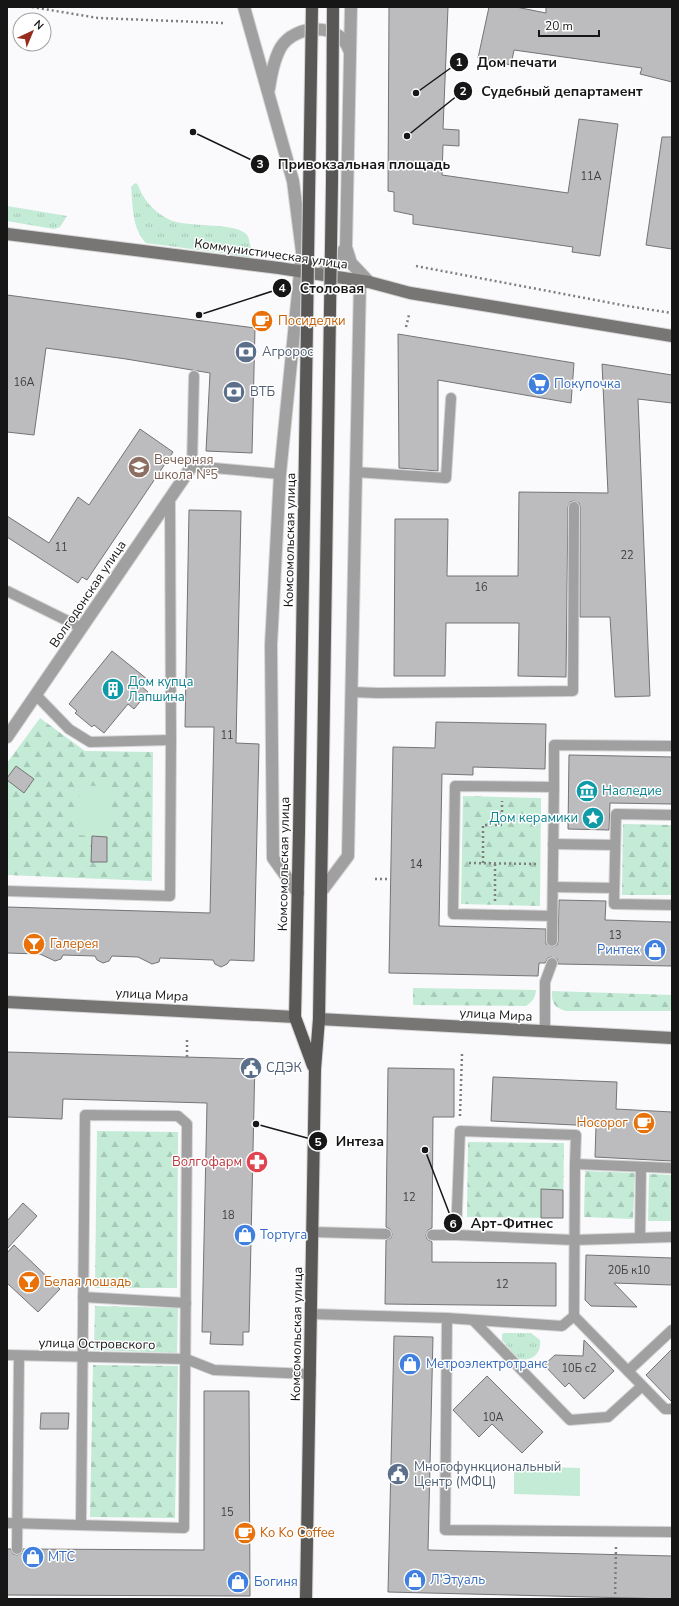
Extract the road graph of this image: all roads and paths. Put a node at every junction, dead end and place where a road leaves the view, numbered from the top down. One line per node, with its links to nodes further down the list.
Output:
1 (32, 7): 6 (path)
2 (244, 7): 8 (street)
3 (312, 7): 48 (main road, Комсомольская улица, bridge)
4 (333, 7): 47 (main road, Комсомольская улица, bridge)
5 (351, 7): 7 (street)
6 (224, 23)
7 (350, 53): 8 (street); 10 (street)
8 (268, 93): 12 (street)
9 (7, 234): 12 (main road, Коммунистическая улица)
10 (346, 247): 13 (street); 14 (street)
11 (416, 266): 15 (path)
12 (300, 271): 13 (main road, Коммунистическая улица); 23 (street)
13 (317, 274): 14 (main road, Коммунистическая улица)
14 (365, 281): 18 (main road, Коммунистическая улица); 22 (street)
15 (672, 313)
16 (409, 315): 17 (path)
17 (406, 327)
18 (672, 336)
19 (194, 376): 21 (lane)
20 (451, 398): 22 (lane)
21 (192, 466): 23 (lane); 24 (street, Волгодонская улица)
22 (355, 472): 28 (street)
23 (280, 474): 48 (street)
24 (170, 500): 27 (street, Волгодонская улица); 31 (lane)
25 (574, 507): 28 (lane)
26 (7, 591): 27 (lane)
27 (82, 628): 29 (street, Волгодонская улица)
28 (351, 692): 47 (street)
29 (36, 695): 30 (street, Волгодонская улица); 31 (lane)
30 (7, 737)
31 (171, 740): 46 (lane)
32 (672, 746): 34 (lane)
33 (502, 786): 34 (lane); 38 (lane); 39 (path)
34 (554, 787): 36 (lane)
35 (672, 815): 37 (lane)
36 (553, 844): 37 (lane); 41 (lane)
37 (615, 845): 45 (lane)
38 (454, 863): 39 (path); 50 (lane)
39 (483, 863): 40 (path)
40 (495, 864): 41 (path); 50 (path)
41 (553, 864): 44 (lane)
42 (375, 879): 43 (path)
43 (390, 880)
44 (553, 887): 45 (lane); 51 (lane)
45 (614, 888): 49 (lane)
46 (7, 891)
47 (321, 892): 56 (main road, Комсомольская улица)
48 (298, 893): 55 (main road, Комсомольская улица)
49 (672, 905)
50 (495, 915): 51 (lane)
51 (552, 916): 52 (lane)
52 (552, 941)
53 (552, 963): 57 (lane)
54 (7, 1002): 55 (main road, улица Мира)
55 (295, 1017): 62 (main road, Комсомольская улица)
56 (319, 1019): 57 (main road, улица Мира); 62 (main road, Комсомольская улица)
57 (545, 1032): 58 (main road, улица Мира)
58 (672, 1038)
59 (187, 1040): 61 (path)
60 (462, 1054): 63 (path)
61 (187, 1057)
62 (315, 1069): 67 (main road, Комсомольская улица)
63 (460, 1130): 64 (lane); 70 (lane)
64 (575, 1164): 65 (lane); 73 (lane)
65 (641, 1167): 66 (lane); 72 (lane)
66 (672, 1168)
67 (312, 1232): 68 (lane); 76 (main road, Комсомольская улица)
68 (386, 1234)
69 (432, 1235): 70 (lane)
70 (456, 1235): 73 (lane)
71 (672, 1237): 72 (lane)
72 (640, 1238): 73 (lane)
73 (574, 1240): 77 (lane)
74 (83, 1297): 75 (lane); 75 (lane); 83 (lane)
75 (186, 1303): 84 (lane)
76 (311, 1314): 78 (lane); 86 (main road, Комсомольская улица)
77 (574, 1316): 79 (lane); 85 (lane)
78 (447, 1318): 79 (lane); 92 (lane)
79 (474, 1320): 87 (lane)
80 (672, 1330): 85 (lane)
81 (7, 1355): 82 (lane, улица Островского)
82 (19, 1356): 83 (lane, улица Островского); 90 (lane)
83 (82, 1358): 84 (lane, улица Островского); 91 (lane)
84 (186, 1359): 86 (lane); 91 (lane)
85 (628, 1371): 87 (lane)
86 (311, 1374): 95 (main road, Комсомольская улица)
87 (642, 1386): 88 (lane)
88 (672, 1409)
89 (7, 1522): 90 (lane)
90 (18, 1523): 91 (lane); 94 (lane)
91 (81, 1524)
92 (617, 1532): 93 (lane); 96 (path)
93 (672, 1532)
94 (17, 1549)
95 (306, 1599)
96 (615, 1599)

